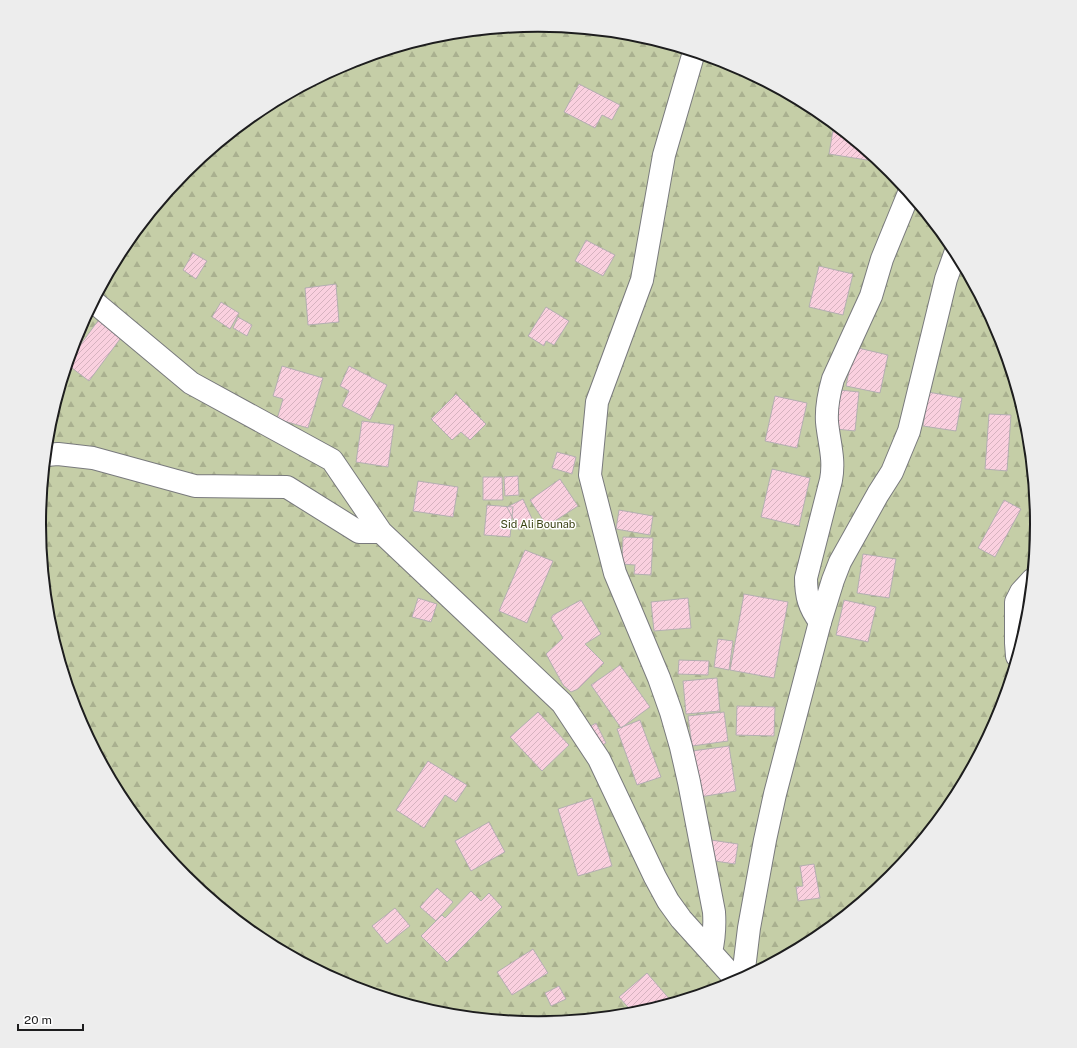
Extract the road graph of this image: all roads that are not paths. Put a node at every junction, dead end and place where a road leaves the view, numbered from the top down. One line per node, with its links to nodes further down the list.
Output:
1 (693, 57): 10 (street)
2 (907, 199): 8 (street)
3 (953, 259): 8 (street)
4 (98, 305): 6 (street)
5 (52, 455): 6 (street)
6 (381, 532): 10 (street)
7 (1026, 587): 9 (street)
8 (820, 622): 11 (street)
9 (1016, 642)
10 (711, 952): 12 (street)
11 (744, 971)
12 (733, 976)

